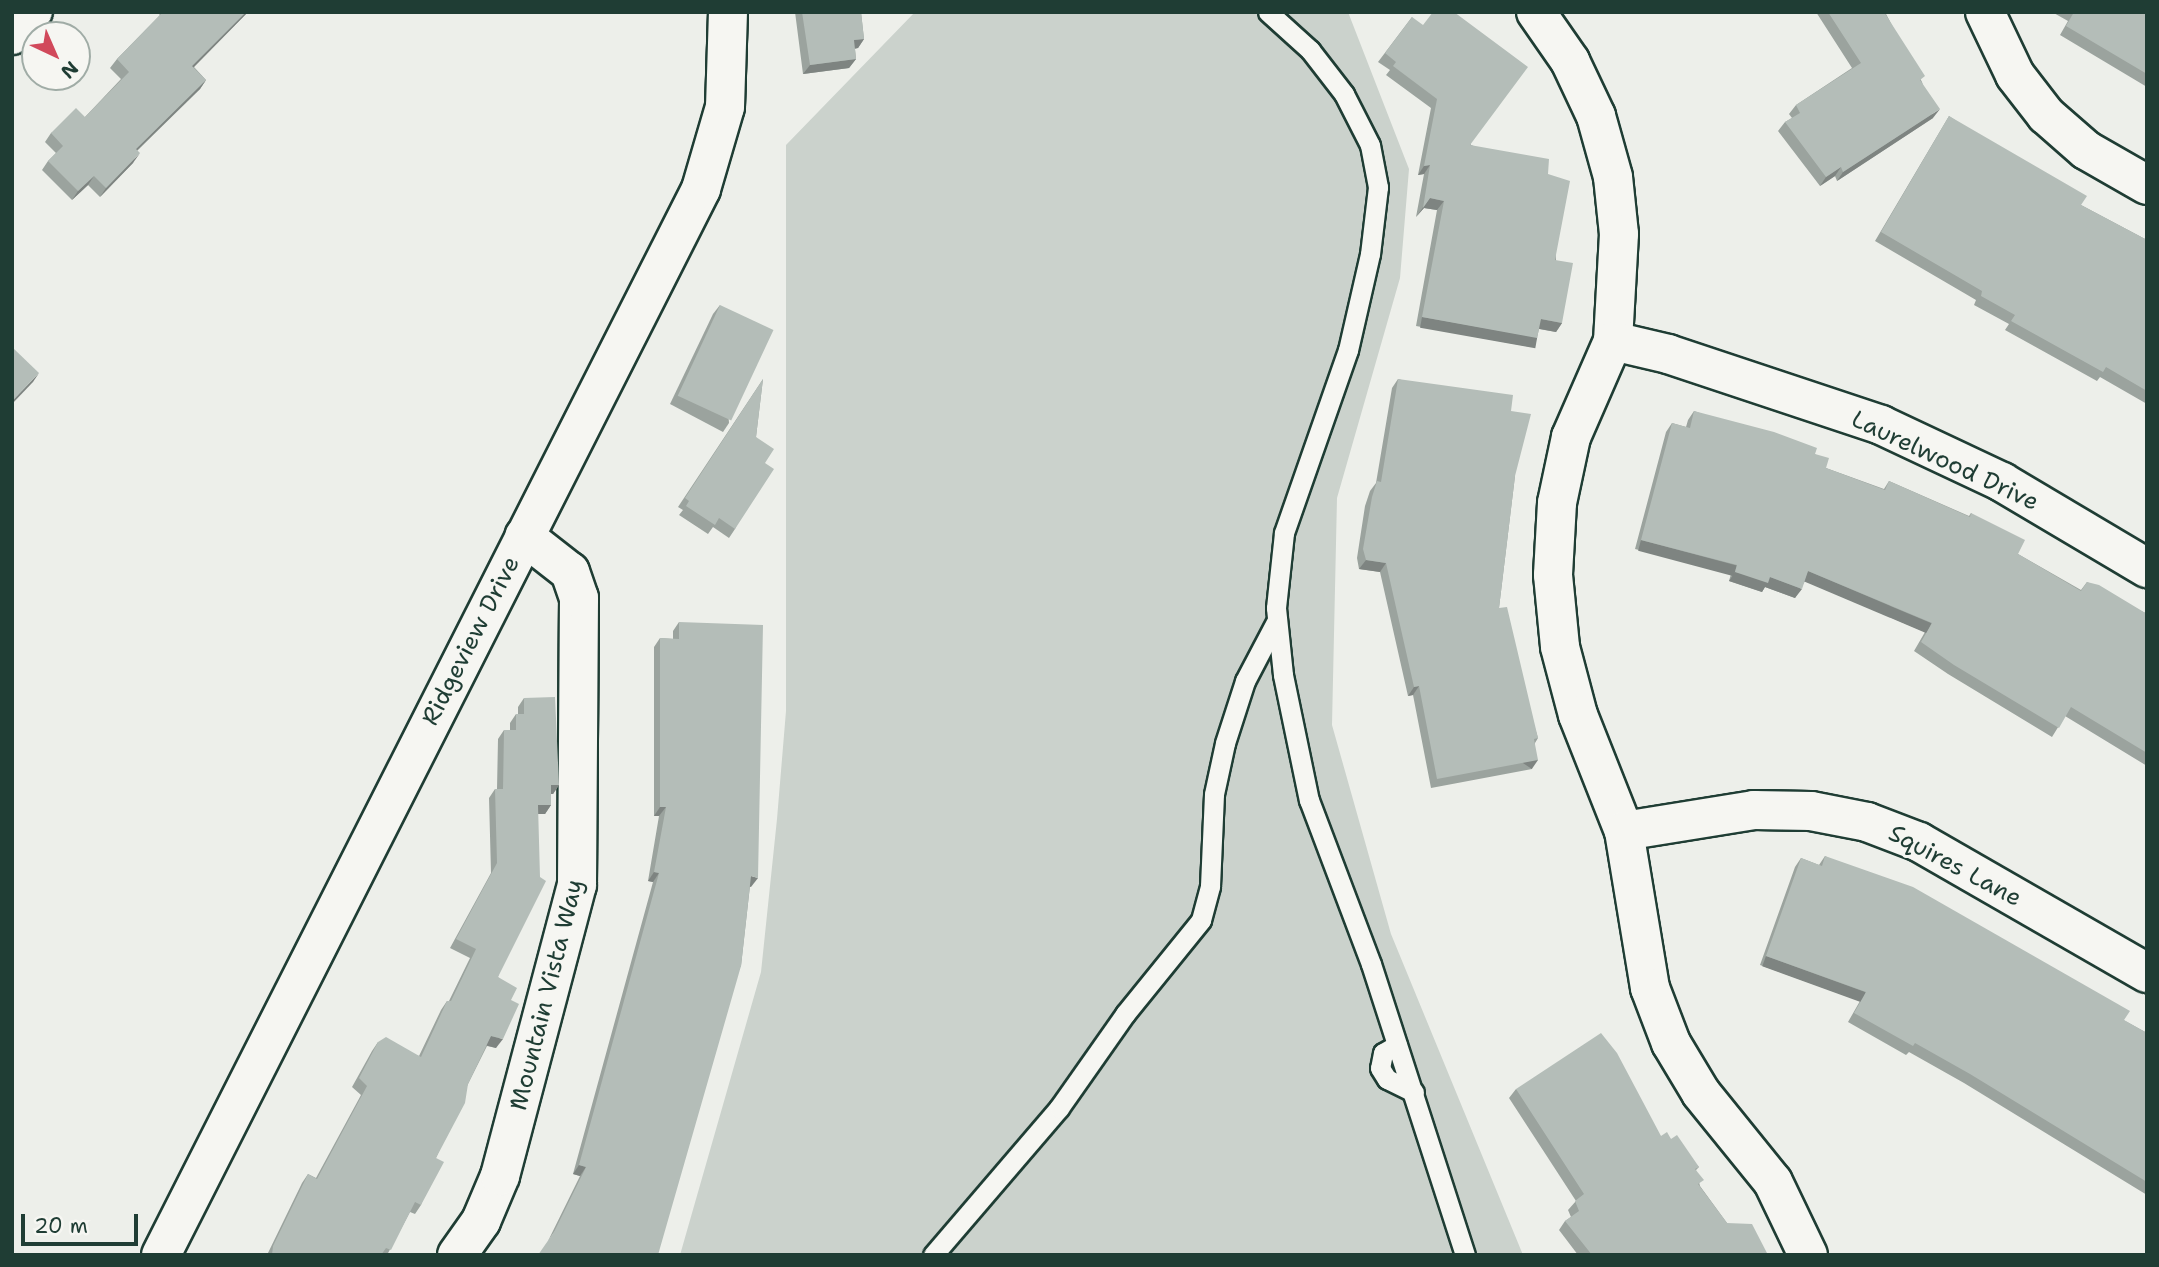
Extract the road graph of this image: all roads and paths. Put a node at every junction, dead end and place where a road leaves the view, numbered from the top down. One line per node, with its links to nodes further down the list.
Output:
1 (33, 12): 6 (street)
2 (728, 12): 9 (street, Ridgeview Drive)
3 (1268, 12): 11 (lane)
4 (1536, 12): 8 (street)
5 (1985, 12): 7 (street)
6 (12, 35)
7 (2147, 185)
8 (1613, 341): 10 (street, Laurelwood Drive); 12 (street)
9 (524, 536): 14 (street, Ridgeview Drive); 15 (street, Mountain Vista Way)
10 (2147, 568)
11 (1277, 620): 16 (lane); 17 (lane)
12 (1624, 831): 13 (street, Squires Lane); 18 (street)
13 (2147, 973)
14 (161, 1255)
15 (457, 1255)
16 (933, 1255)
17 (1465, 1255)
18 (1808, 1255)

